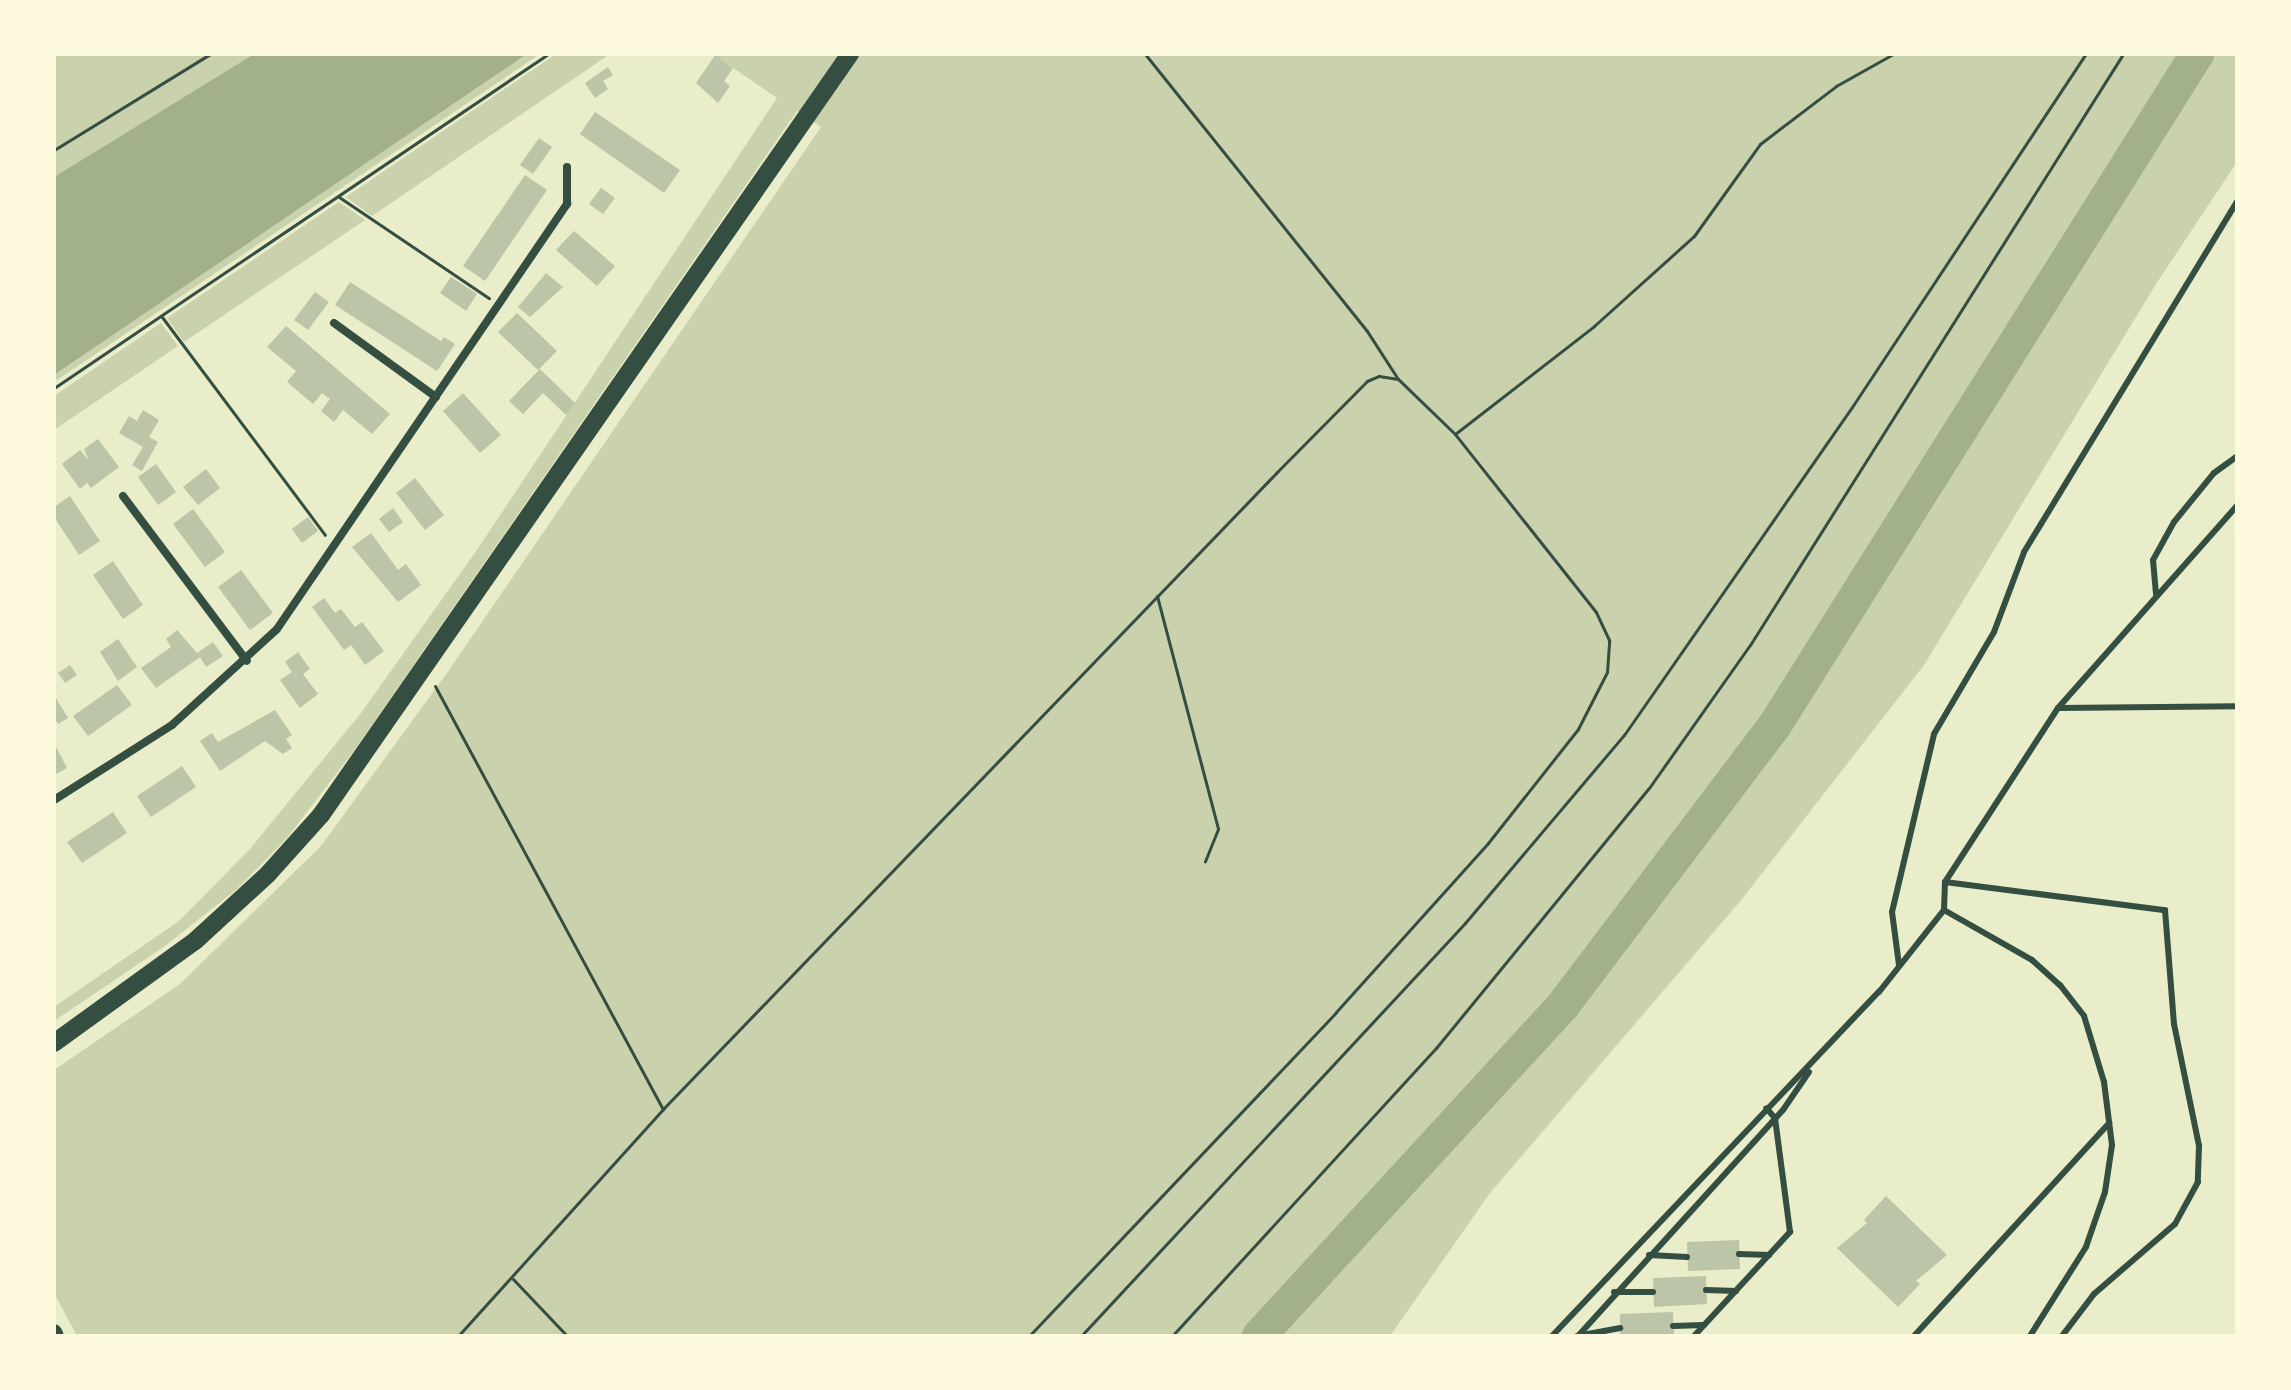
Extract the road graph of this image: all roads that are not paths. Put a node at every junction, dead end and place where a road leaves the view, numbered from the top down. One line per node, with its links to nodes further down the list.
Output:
1 (850, 54): 17 (main road)
2 (567, 167): 5 (street)
3 (2237, 202): 16 (lane)
4 (334, 323): 5 (street)
5 (436, 397): 10 (street)
6 (2237, 456): 9 (lane)
7 (123, 496): 10 (street)
8 (2237, 506): 9 (lane)
9 (2156, 594): 12 (lane)
10 (247, 661): 13 (street)
11 (2237, 706): 12 (lane)
12 (2058, 708): 14 (lane)
13 (54, 800)
14 (1945, 882): 15 (lane); 38 (lane)
15 (1944, 910): 16 (lane); 21 (lane)
16 (1899, 965): 18 (lane)
17 (54, 1043)
18 (1818, 1060): 19 (lane); 20 (lane)
19 (1766, 1108): 20 (lane); 33 (lane)
20 (1775, 1118): 23 (lane); 24 (lane)
21 (2109, 1123): 36 (lane); 37 (lane)
22 (1739, 1254): 24 (lane)
23 (1649, 1255): 25 (lane); 28 (lane)
24 (1769, 1255): 27 (lane)
25 (1687, 1257)
26 (1706, 1290): 27 (lane)
27 (1736, 1291): 30 (lane)
28 (1614, 1292): 29 (lane); 34 (lane)
29 (1653, 1292)
30 (1704, 1325): 31 (lane); 35 (lane)
31 (1673, 1326)
32 (1620, 1328): 34 (lane)
33 (1552, 1336)
34 (1577, 1336)
35 (1694, 1336)
36 (1914, 1336)
37 (2030, 1336)
38 (2062, 1336)

